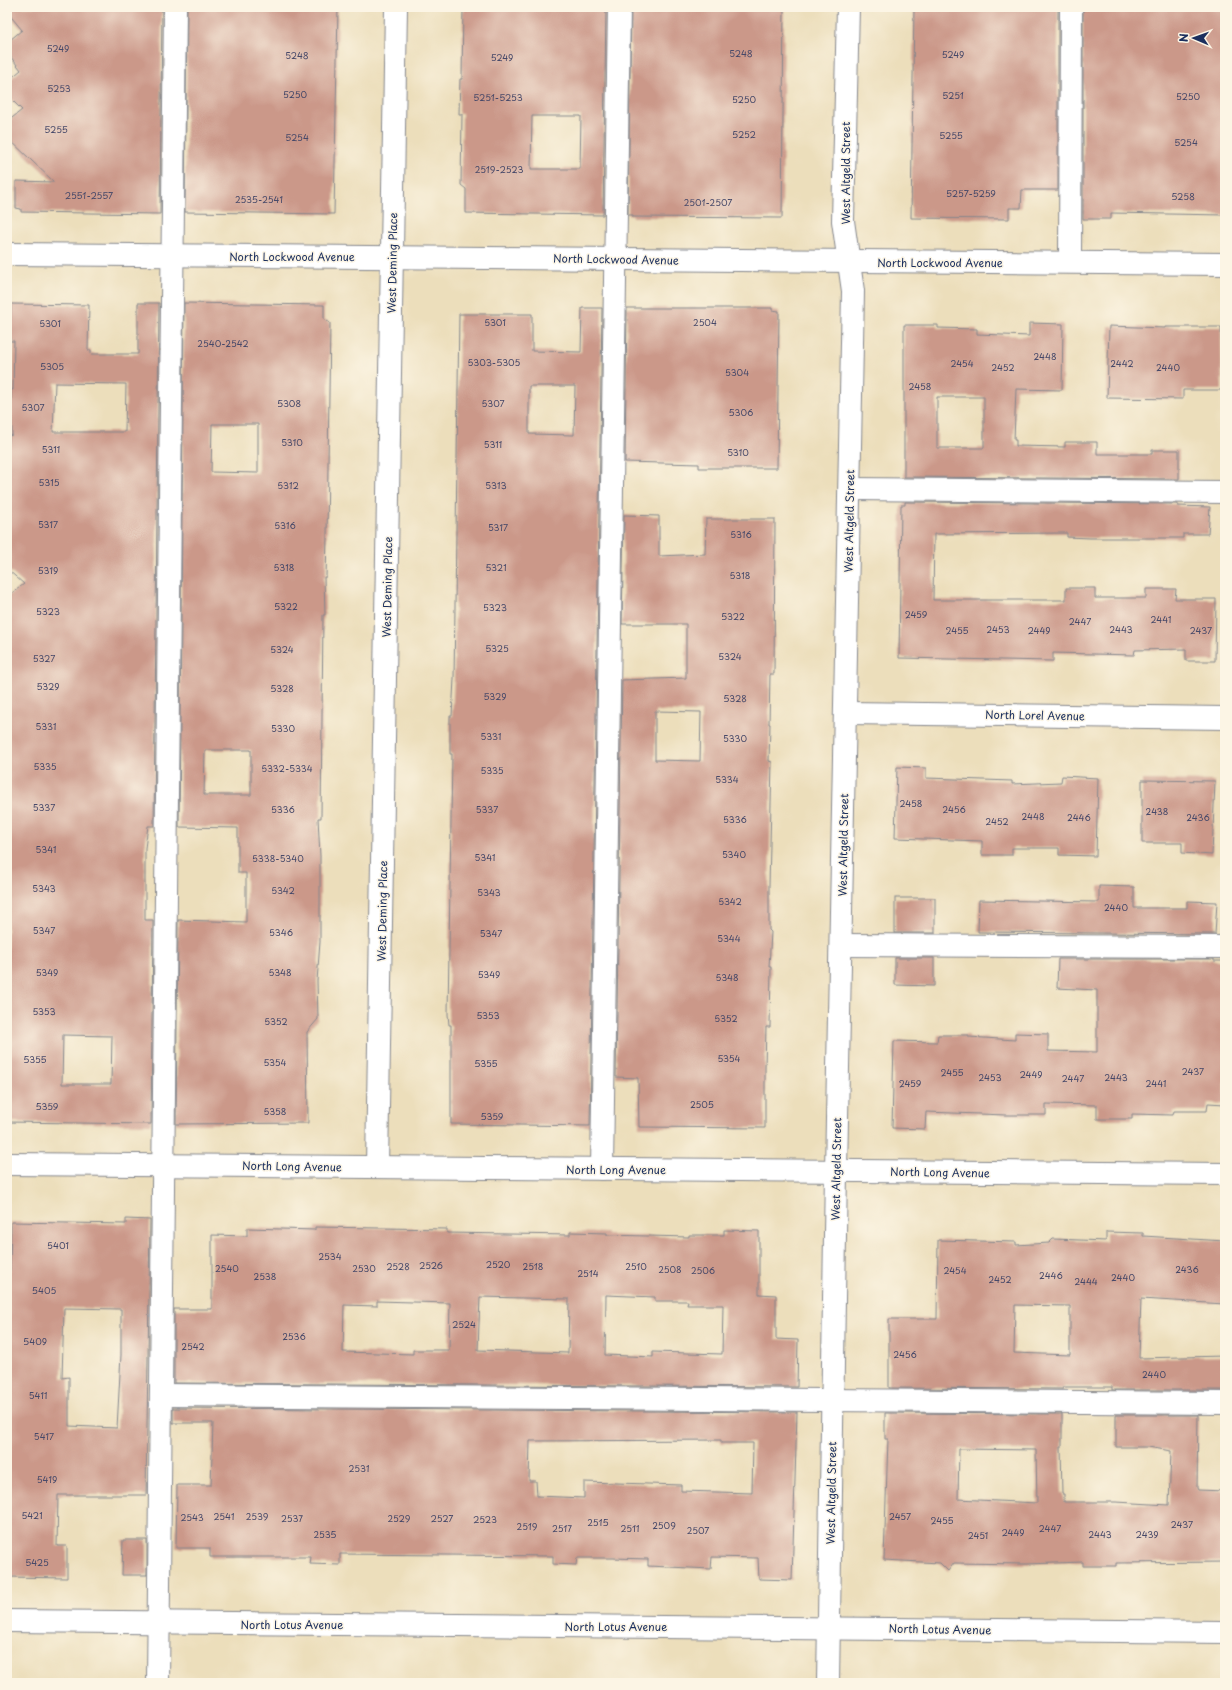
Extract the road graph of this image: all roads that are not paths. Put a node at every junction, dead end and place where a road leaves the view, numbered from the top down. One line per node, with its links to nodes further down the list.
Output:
1 (176, 7): 7 (street)
2 (396, 7): 8 (street, West Deming Place)
3 (619, 7): 9 (street)
4 (848, 7): 10 (street, West Altgeld Street)
5 (1071, 7): 11 (street)
6 (7, 254): 7 (street, North Lockwood Avenue)
7 (173, 255): 8 (street, North Lockwood Avenue); 20 (street)
8 (392, 257): 9 (street, North Lockwood Avenue); 21 (street, West Deming Place)
9 (616, 259): 10 (street, North Lockwood Avenue); 22 (street)
10 (849, 261): 11 (street, North Lockwood Avenue); 13 (street, West Altgeld Street)
11 (1070, 262): 12 (street, North Lockwood Avenue)
12 (1225, 264)
13 (850, 489): 14 (street); 15 (street, West Altgeld Street)
14 (1225, 492)
15 (846, 713): 16 (street, North Lorel Avenue); 17 (street, West Altgeld Street)
16 (1225, 718)
17 (841, 945): 18 (street); 23 (street, West Altgeld Street)
18 (1225, 947)
19 (7, 1164): 20 (street, North Long Avenue)
20 (163, 1165): 21 (street, North Long Avenue); 25 (street)
21 (377, 1167): 22 (street, North Long Avenue)
22 (602, 1169): 23 (street, North Long Avenue)
23 (836, 1171): 24 (street, North Long Avenue); 26 (street, West Altgeld Street)
24 (1225, 1174)
25 (161, 1396): 26 (street); 29 (street)
26 (833, 1400): 27 (street); 30 (street, West Altgeld Street)
27 (1225, 1403)
28 (7, 1621): 29 (street, North Lotus Avenue)
29 (158, 1622): 30 (street, North Lotus Avenue); 32 (street)
30 (829, 1628): 31 (street, North Lotus Avenue); 33 (street, West Altgeld Street)
31 (1225, 1632)
32 (158, 1683)
33 (828, 1683)

